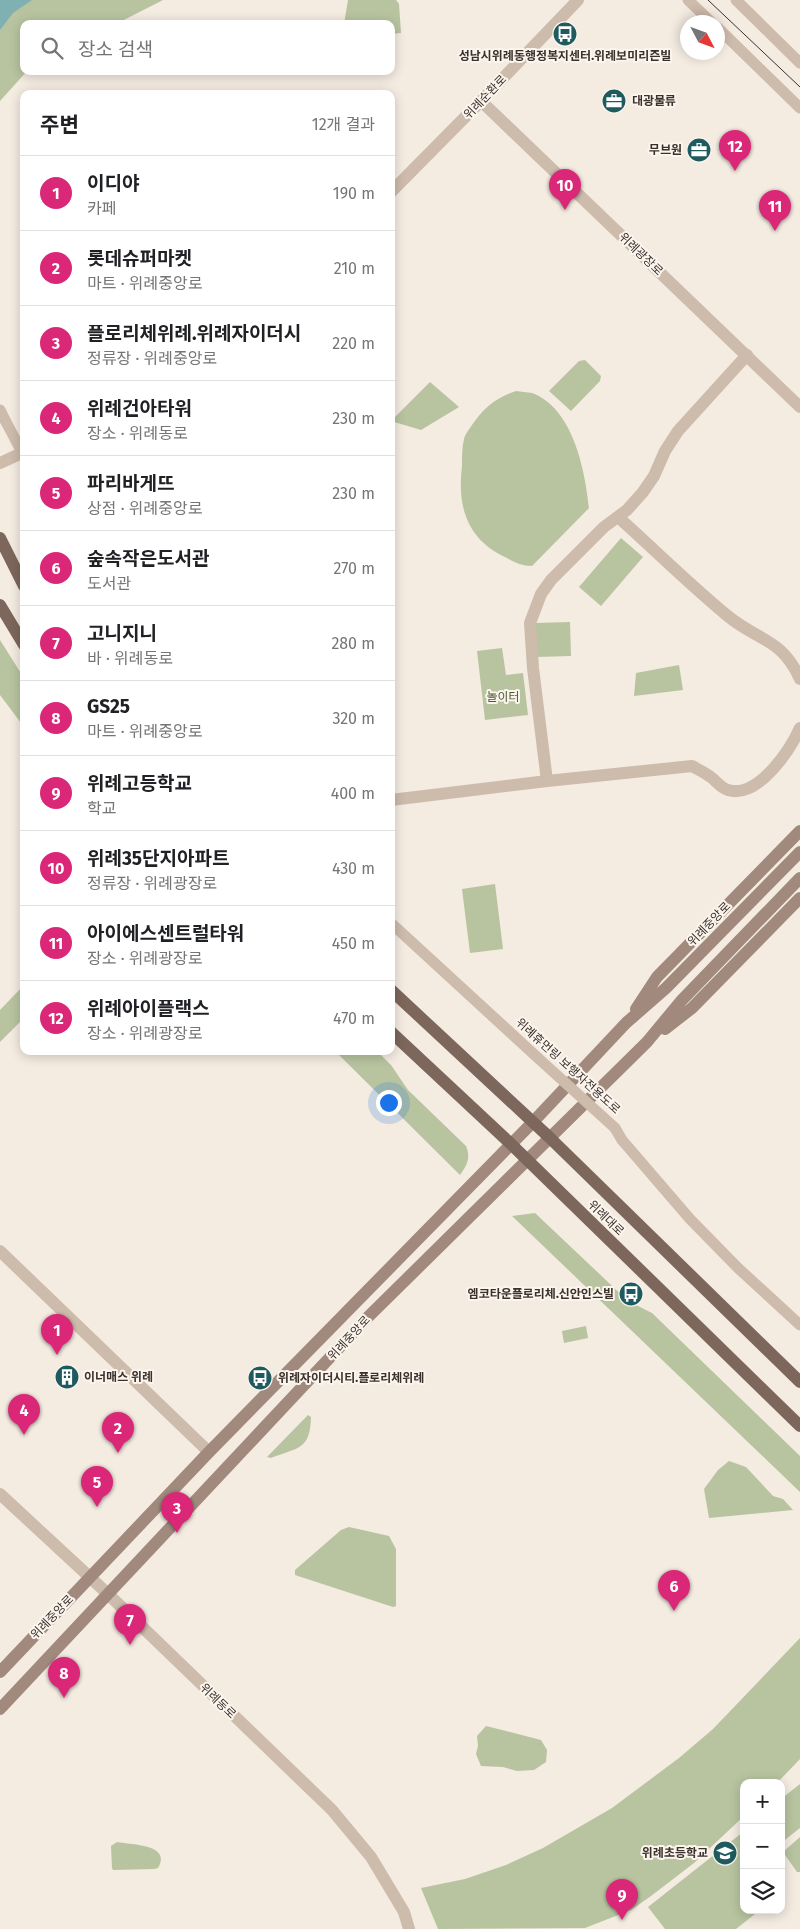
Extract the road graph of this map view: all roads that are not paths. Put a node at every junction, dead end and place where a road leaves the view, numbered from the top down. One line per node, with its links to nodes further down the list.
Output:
1 (578, 0): 7 (street, 위례순환로)
2 (688, 0): 4 (street)
3 (736, 0): 6 (street)
4 (704, 15)
5 (725, 35): 8 (street)
6 (800, 63)
7 (482, 101): 9 (street, 위례순환로); 10 (street, 위례광장로)
8 (800, 108)
9 (395, 188)
10 (746, 355): 11 (street, 위례광장로); 16 (street)
11 (800, 407)
12 (3, 415): 13 (street, bridge)
13 (20, 448)
14 (20, 454): 15 (street)
15 (0, 464)
16 (618, 517): 21 (street); 23 (street)
17 (0, 538): 18 (main road)
18 (20, 578)
19 (0, 605): 20 (main road)
20 (20, 638)
21 (800, 679)
22 (800, 728): 23 (street)
23 (547, 781): 24 (street)
24 (395, 800)
25 (800, 830): 31 (main road, 위례중앙로)
26 (800, 852): 31 (main road, 위례중앙로)
27 (800, 878): 33 (main road, 위례중앙로)
28 (800, 898): 33 (main road, 위례중앙로)
29 (395, 927): 39 (street, 위례휴먼링 보행자전용도로, bridge)
30 (395, 994): 34 (main road, 위례대로)
31 (626, 1023): 34 (main road, 위례중앙로)
32 (395, 1036): 36 (main road, 위례대로)
33 (647, 1042): 35 (main road, 위례중앙로)
34 (533, 1122): 35 (main road, 위례대로); 36 (main road, 위례중앙로)
35 (549, 1137): 37 (main road, 위례중앙로); 40 (main road, 위례대로)
36 (511, 1144): 37 (main road, 위례대로); 42 (main road, 위례중앙로)
37 (527, 1159): 41 (main road, 위례대로); 45 (main road, 위례중앙로)
38 (0, 1251): 42 (street)
39 (800, 1325)
40 (800, 1382)
41 (800, 1426)
42 (209, 1452): 44 (main road, 위례중앙로)
43 (0, 1494): 44 (street, 위례동로)
44 (89, 1579): 45 (street, 위례동로); 46 (main road, 위례중앙로)
45 (108, 1594): 47 (main road, 위례중앙로); 48 (street, 위례동로)
46 (0, 1672)
47 (0, 1709)
48 (409, 1929)

